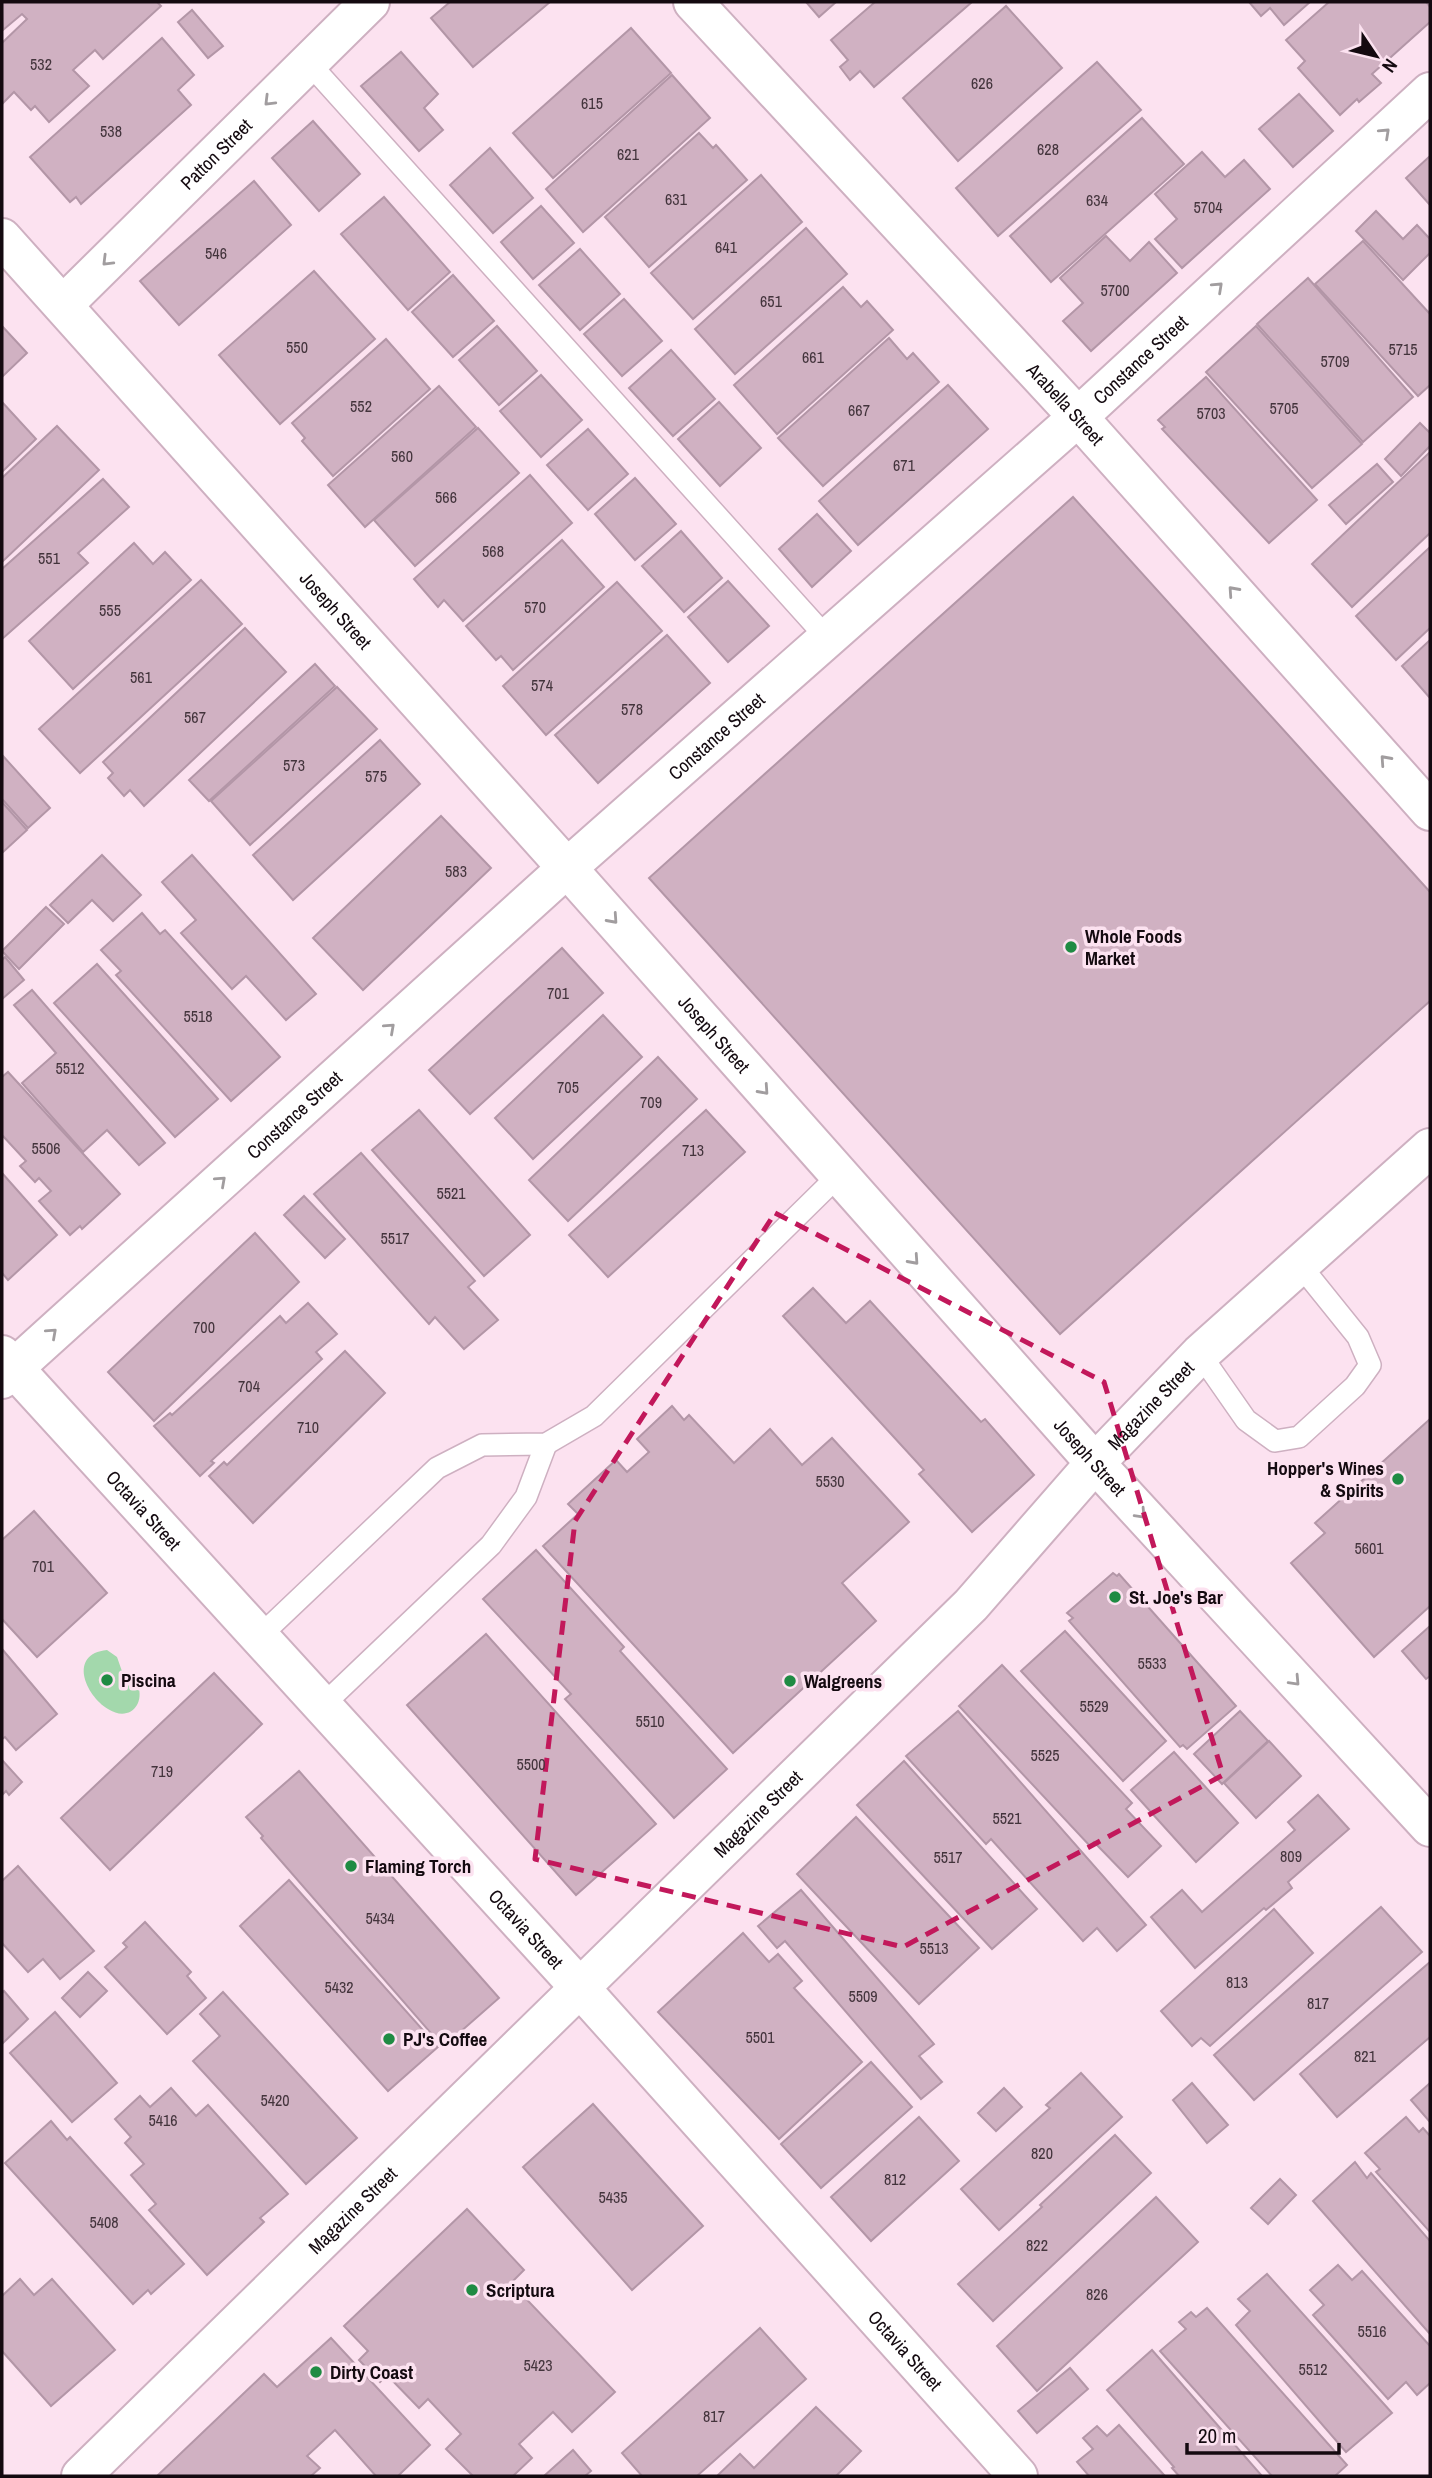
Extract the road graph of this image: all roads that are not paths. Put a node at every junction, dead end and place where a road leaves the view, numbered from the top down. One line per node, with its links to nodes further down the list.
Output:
1 (369, 2): 3 (street, Patton Street)
2 (693, 2): 7 (street, Arabella Street)
3 (308, 62): 6 (street, Patton Street, one-way to 6); 8 (lane)
4 (1430, 92): 7 (street, Constance Street, one-way to 4)
5 (2, 238): 6 (street, Joseph Street)
6 (63, 305): 10 (street, Joseph Street)
7 (1078, 417): 8 (street, Constance Street); 9 (street, Arabella Street, one-way to 7)
8 (827, 638): 10 (street, Constance Street)
9 (1430, 811)
10 (568, 868): 12 (street, Joseph Street, one-way to 12); 15 (street, Constance Street, one-way to 10)
11 (1430, 1148): 13 (street, Magazine Street)
12 (839, 1175): 16 (lane); 17 (street, Joseph Street, one-way to 17)
13 (1300, 1265): 14 (street, Magazine Street); 14 (lane)
14 (1200, 1354): 17 (street, Magazine Street)
15 (6, 1367): 18 (street, Octavia Street)
16 (547, 1444): 18 (lane); 19 (lane)
17 (1095, 1463): 20 (street, Joseph Street, one-way to 20); 21 (street, Magazine Street)
18 (259, 1637): 19 (street, Octavia Street)
19 (322, 1706): 21 (street, Octavia Street)
20 (1430, 1828)
21 (581, 1989): 22 (street, Magazine Street); 23 (street, Octavia Street)
22 (81, 2476)
23 (1018, 2476)

